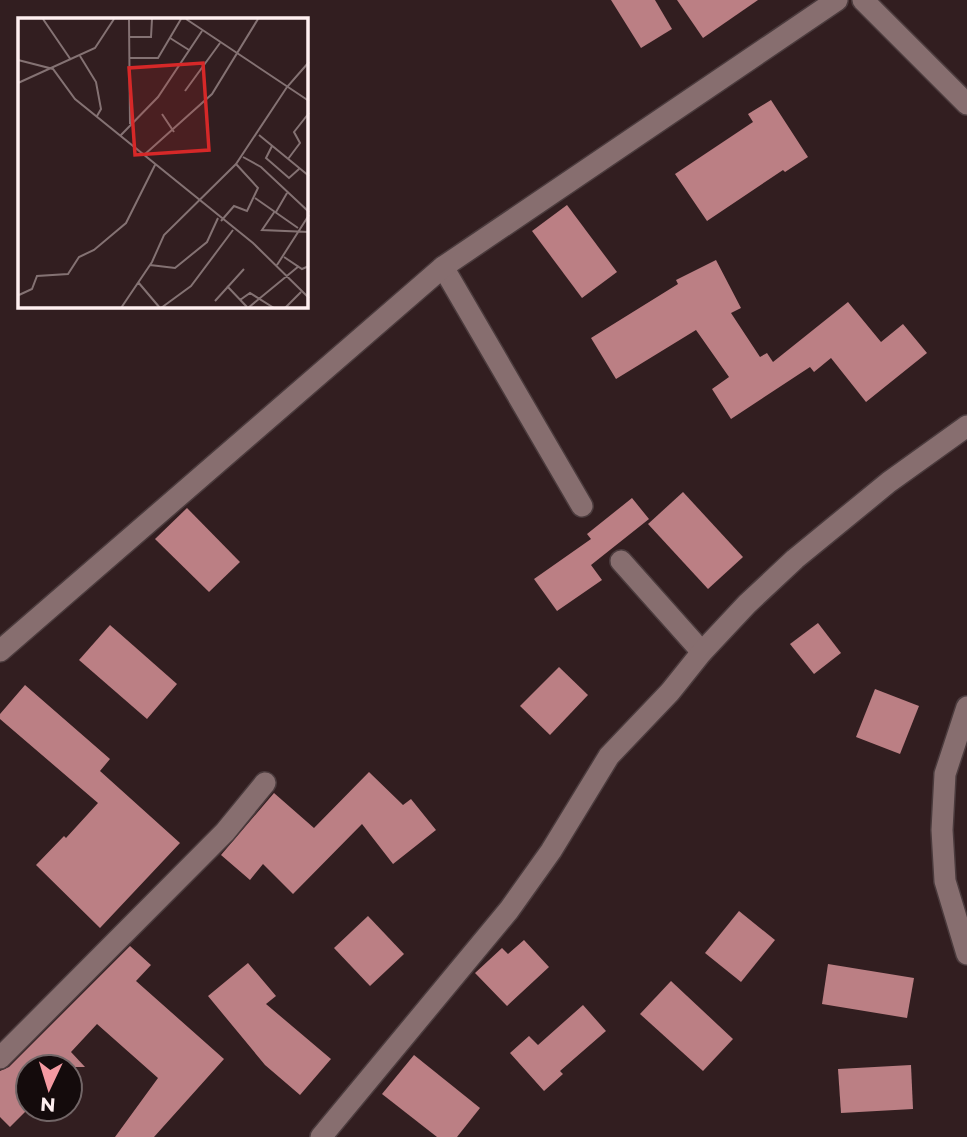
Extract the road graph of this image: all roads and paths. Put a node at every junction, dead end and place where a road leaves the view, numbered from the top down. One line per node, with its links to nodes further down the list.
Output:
1 (837, 0): 4 (street)
2 (863, 0): 3 (street)
3 (967, 104)
4 (443, 267): 6 (street); 8 (street)
5 (967, 426): 9 (street)
6 (582, 506)
7 (621, 561): 9 (street)
8 (0, 651)
9 (702, 652): 14 (street)
10 (967, 707): 12 (street)
11 (265, 783): 13 (street)
12 (967, 954)
13 (0, 1058)
14 (321, 1137)

